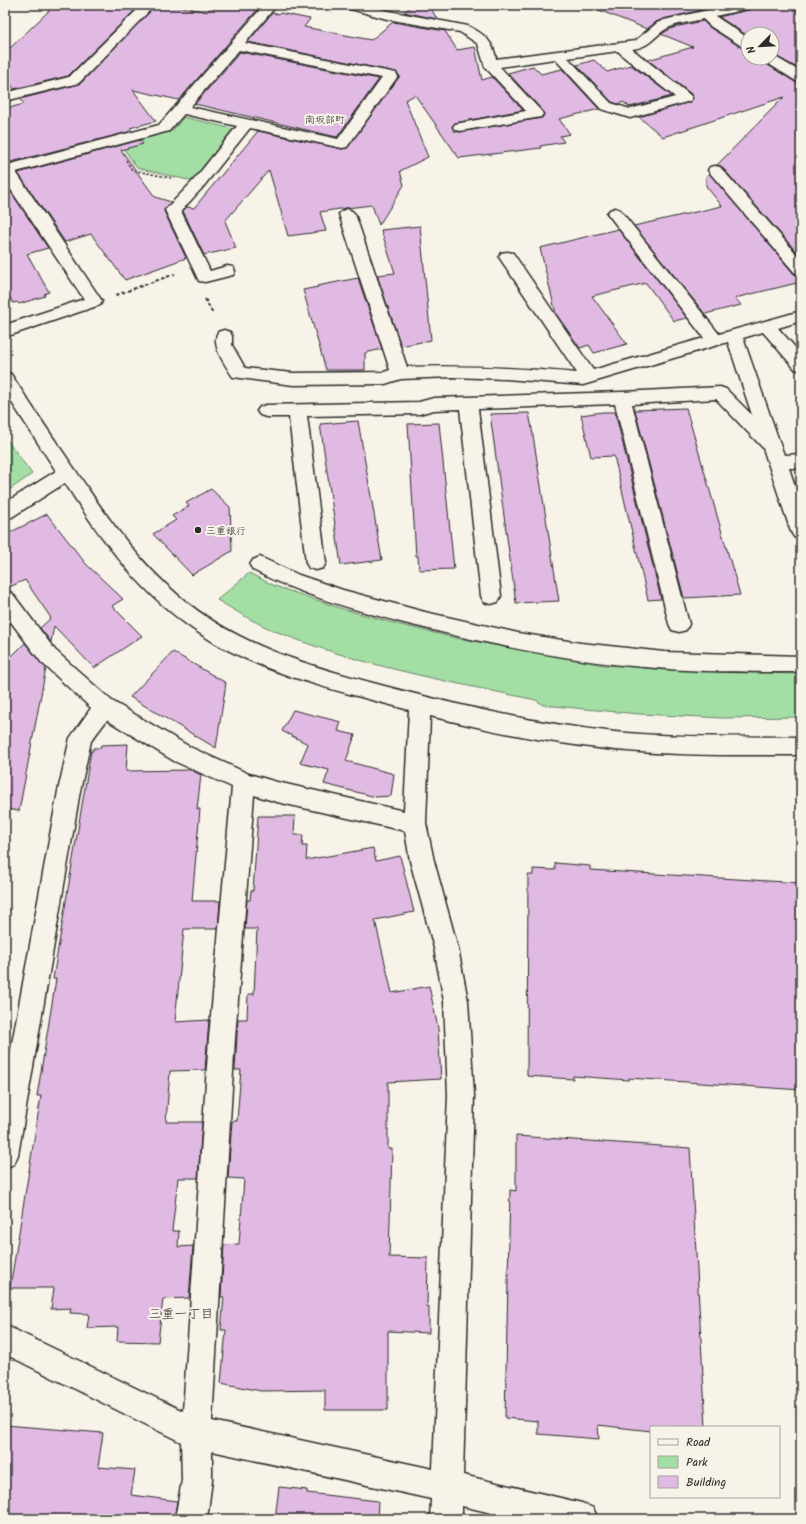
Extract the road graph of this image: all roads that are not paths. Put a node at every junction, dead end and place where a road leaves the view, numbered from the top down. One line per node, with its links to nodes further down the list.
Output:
1 (149, 5): 14 (street)
2 (271, 5): 8 (street)
3 (352, 5): 11 (street)
4 (686, 5): 6 (street)
5 (747, 5): 6 (street)
6 (702, 15): 7 (street); 9 (street)
7 (740, 39)
8 (236, 45): 15 (street); 16 (street)
9 (621, 46): 10 (street); 10 (street)
10 (558, 55): 11 (street)
11 (490, 64): 17 (street)
12 (780, 65): 13 (street)
13 (801, 78)
14 (5, 97)
15 (180, 109): 16 (street); 18 (street)
16 (246, 124): 24 (street)
17 (460, 127)
18 (6, 168): 27 (street)
19 (715, 170): 23 (street)
20 (615, 213): 30 (street)
21 (347, 214): 32 (street)
22 (507, 257): 33 (street)
23 (801, 269)
24 (226, 271)
25 (801, 316): 26 (street)
26 (767, 326): 28 (street); 31 (street)
27 (5, 331)
28 (734, 335): 30 (street); 40 (street)
29 (224, 336): 32 (street)
30 (716, 341): 33 (street)
31 (801, 365)
32 (400, 373): 33 (street)
33 (589, 377)
34 (5, 378): 41 (street)
35 (622, 398): 36 (street); 40 (street); 49 (street)
36 (468, 403): 38 (street); 47 (street)
37 (266, 411): 38 (street)
38 (297, 411): 45 (street)
39 (801, 461): 40 (street)
40 (777, 462): 42 (street); 44 (street)
41 (67, 473): 43 (street); 51 (street)
42 (801, 476)
43 (5, 512)
44 (801, 532)
45 (316, 562)
46 (260, 565): 50 (street)
47 (491, 596)
48 (5, 599): 52 (street)
49 (679, 624)
50 (801, 664)
51 (420, 704): 53 (street); 55 (street)
52 (104, 707): 54 (street); 56 (street)
53 (801, 746)
54 (244, 782): 55 (street); 58 (street)
55 (415, 822): 59 (street)
56 (5, 1155)
57 (5, 1339): 58 (street)
58 (196, 1433): 59 (street); 60 (street)
59 (447, 1487): 61 (street); 62 (street)
60 (191, 1519)
61 (446, 1519)
62 (582, 1519)

